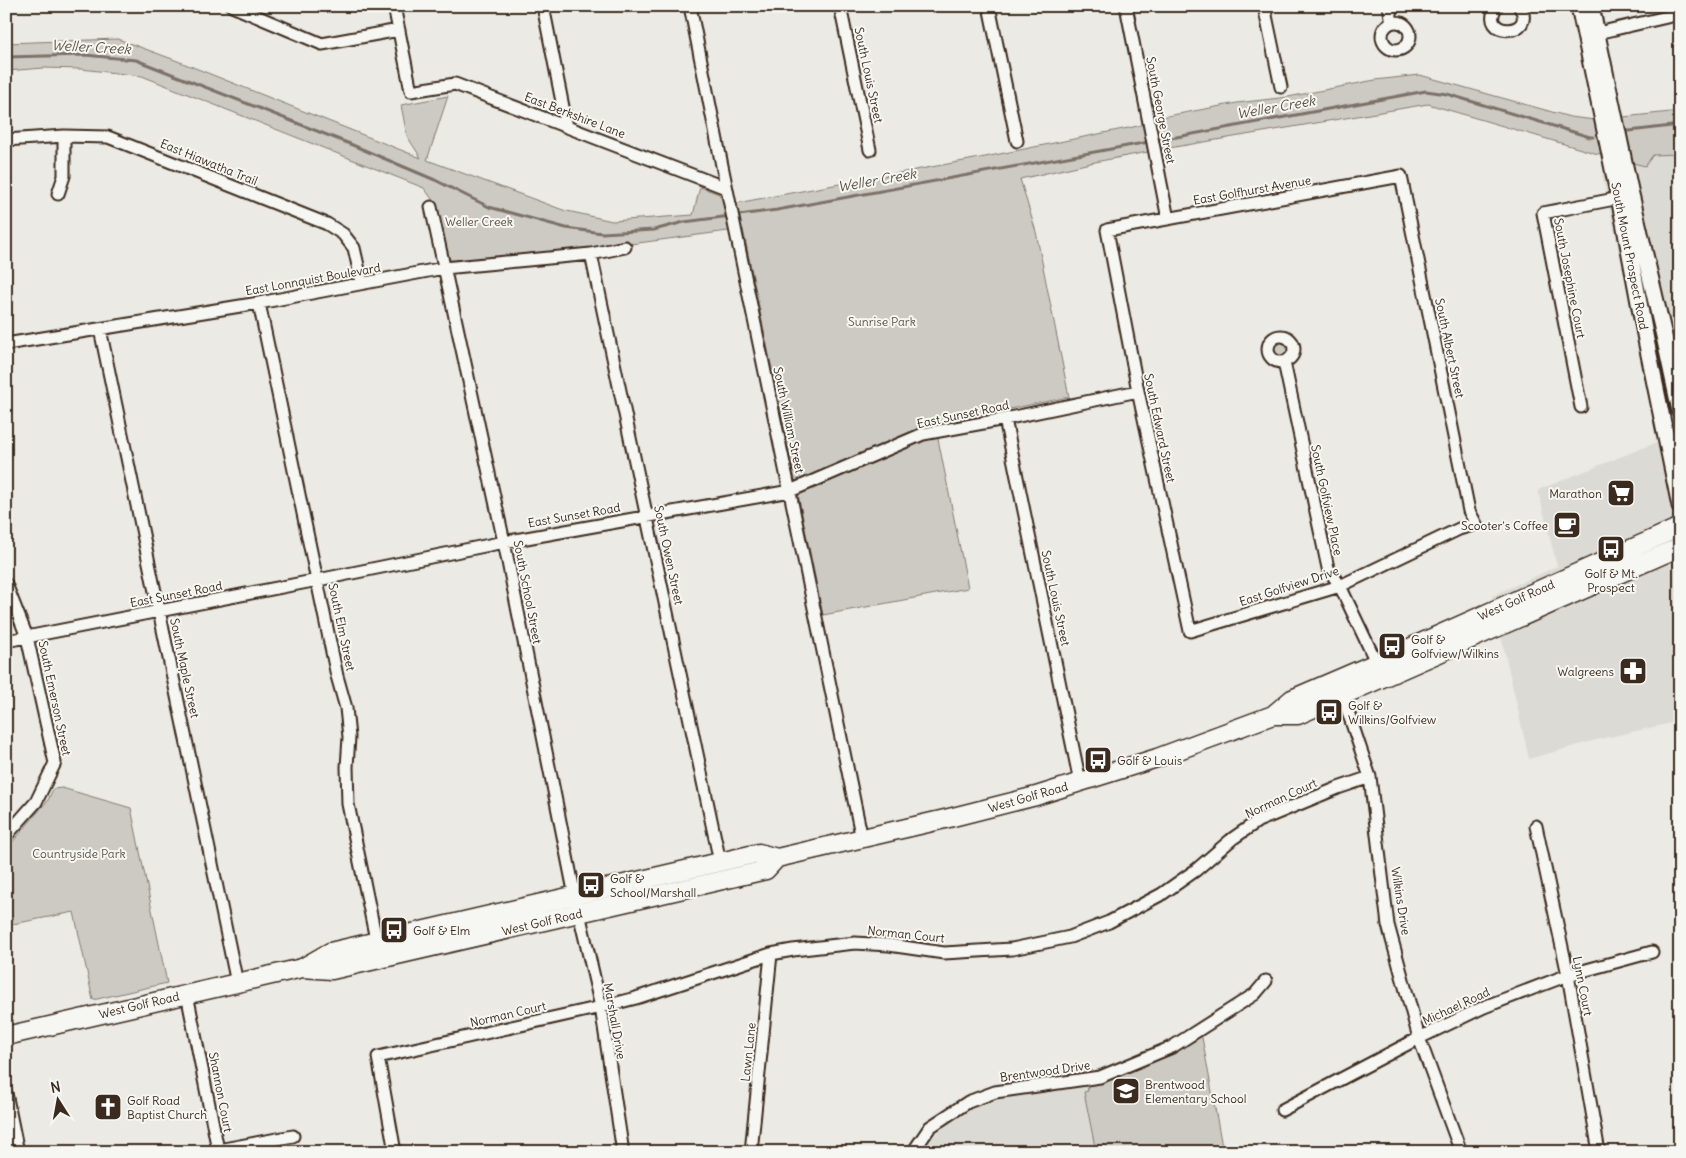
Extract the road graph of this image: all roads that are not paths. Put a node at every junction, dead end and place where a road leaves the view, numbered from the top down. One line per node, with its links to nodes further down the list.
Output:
1 (232, 6): 16 (street)
2 (394, 6): 16 (street)
3 (542, 6): 19 (street)
4 (690, 6): 25 (street, South William Street)
5 (840, 6): 23 (street, South Louis Street)
6 (990, 6): 22 (street)
7 (1126, 6): 29 (street, South George Street)
8 (1264, 6): 18 (street)
9 (1389, 6): 15 (street)
10 (1497, 6): 11 (street)
11 (1519, 6)
12 (1579, 6): 17 (main road, South Mount Prospect Road)
13 (1591, 6): 17 (main road, South Mount Prospect Road)
14 (1680, 14): 17 (street)
15 (1392, 22)
16 (399, 30): 19 (street, East Berkshire Lane)
17 (1591, 34): 27 (main road, South Mount Prospect Road)
18 (1282, 87)
19 (567, 127): 25 (street, East Berkshire Lane)
20 (64, 136): 21 (street, East Hiawatha Trail); 26 (street); 34 (street, East Hiawatha Trail)
21 (6, 140)
22 (1018, 141)
23 (870, 150)
24 (1401, 176): 29 (street, East Golfhurst Avenue); 46 (street, South Albert Street)
25 (726, 188): 43 (street, South William Street)
26 (58, 194)
27 (1625, 197): 40 (street, South Josephine Court); 41 (main road, South Mount Prospect Road); 44 (main road, South Mount Prospect Road)
28 (430, 207): 33 (street, South School Street)
29 (1168, 219): 30 (street, East Golfhurst Avenue)
30 (1107, 230): 39 (street, South Edward Street)
31 (625, 247): 32 (street, East Lonnquist Boulevard)
32 (590, 254): 33 (street, East Lonnquist Boulevard); 45 (street, South Owen Street)
33 (444, 268): 34 (street, East Lonnquist Boulevard); 48 (street, South School Street)
34 (362, 283): 35 (street, East Lonnquist Boulevard)
35 (259, 303): 36 (street, East Lonnquist Boulevard); 52 (street, South Elm Street)
36 (100, 329): 37 (street, East Lonnquist Boulevard); 55 (street, South Maple Street)
37 (6, 344)
38 (1284, 362): 54 (street, South Golfview Place)
39 (1138, 392): 42 (street, East Sunset Road); 56 (street, South Edward Street)
40 (1581, 407)
41 (1680, 411)
42 (1005, 419): 43 (street, East Sunset Road); 62 (street, South Louis Street)
43 (790, 491): 45 (street, East Sunset Road); 65 (street, South William Street)
44 (1680, 506)
45 (647, 516): 48 (street, East Sunset Road); 67 (street, South Owen Street)
46 (1476, 524): 54 (street, East Golfview Drive)
47 (1680, 527): 59 (main road, West Golf Road)
48 (504, 542): 52 (street, East Sunset Road); 68 (street, South School Street)
49 (1680, 547): 50 (main road, West Golf Road)
50 (1654, 558): 51 (main road); 59 (main road, West Golf Road)
51 (1680, 563)
52 (318, 580): 55 (street, East Sunset Road); 69 (street, South Elm Street)
53 (6, 584): 57 (street, South Emerson Street)
54 (1340, 586): 56 (street, East Golfview Drive); 59 (street, South Golfview Place)
55 (159, 611): 57 (street, East Sunset Road); 76 (street, South Maple Street)
56 (1190, 631)
57 (27, 637): 58 (street, East Sunset Road); 64 (street, South Emerson Street)
58 (6, 641)
59 (1380, 671): 60 (main road, West Golf Road)
60 (1340, 688): 61 (street, Wilkins Drive); 62 (main road, West Golf Road)
61 (1370, 778): 71 (street, Norman Court); 80 (street, Wilkins Drive)
62 (1080, 782): 65 (main road, West Golf Road)
63 (1536, 826): 74 (street, Lynn Court)
64 (6, 836)
65 (862, 839): 66 (main road, West Golf Road)
66 (777, 858): 67 (main road, West Golf Road); 68 (main road, West Golf Road)
67 (720, 862): 68 (main road, West Golf Road)
68 (577, 904): 69 (main road, West Golf Road); 72 (main road, West Golf Road); 78 (street, Marshall Drive)
69 (376, 942): 72 (street, South Elm Street); 73 (main road, West Golf Road)
70 (1652, 952): 74 (street, Michael Road)
71 (771, 954): 78 (street, Norman Court); 87 (street, Lawn Lane)
72 (380, 959): 73 (main road, West Golf Road)
73 (302, 968): 76 (main road, West Golf Road)
74 (1568, 975): 80 (street, Michael Road); 90 (street, Lynn Court)
75 (1266, 981): 88 (street, Brentwood Drive)
76 (236, 983): 77 (main road, West Golf Road)
77 (187, 994): 79 (main road, West Golf Road); 83 (street, Shannon Court)
78 (601, 1007): 85 (street, Norman Court); 86 (street, Marshall Drive)
79 (6, 1036)
80 (1419, 1038): 82 (street, Michael Road); 89 (street, Wilkins Drive)
81 (6, 1093): 84 (street)
82 (1282, 1110)
83 (293, 1136)
84 (18, 1152)
85 (395, 1152)
86 (620, 1152)
87 (751, 1152)
88 (912, 1152)
89 (1461, 1152)
90 (1599, 1152)

